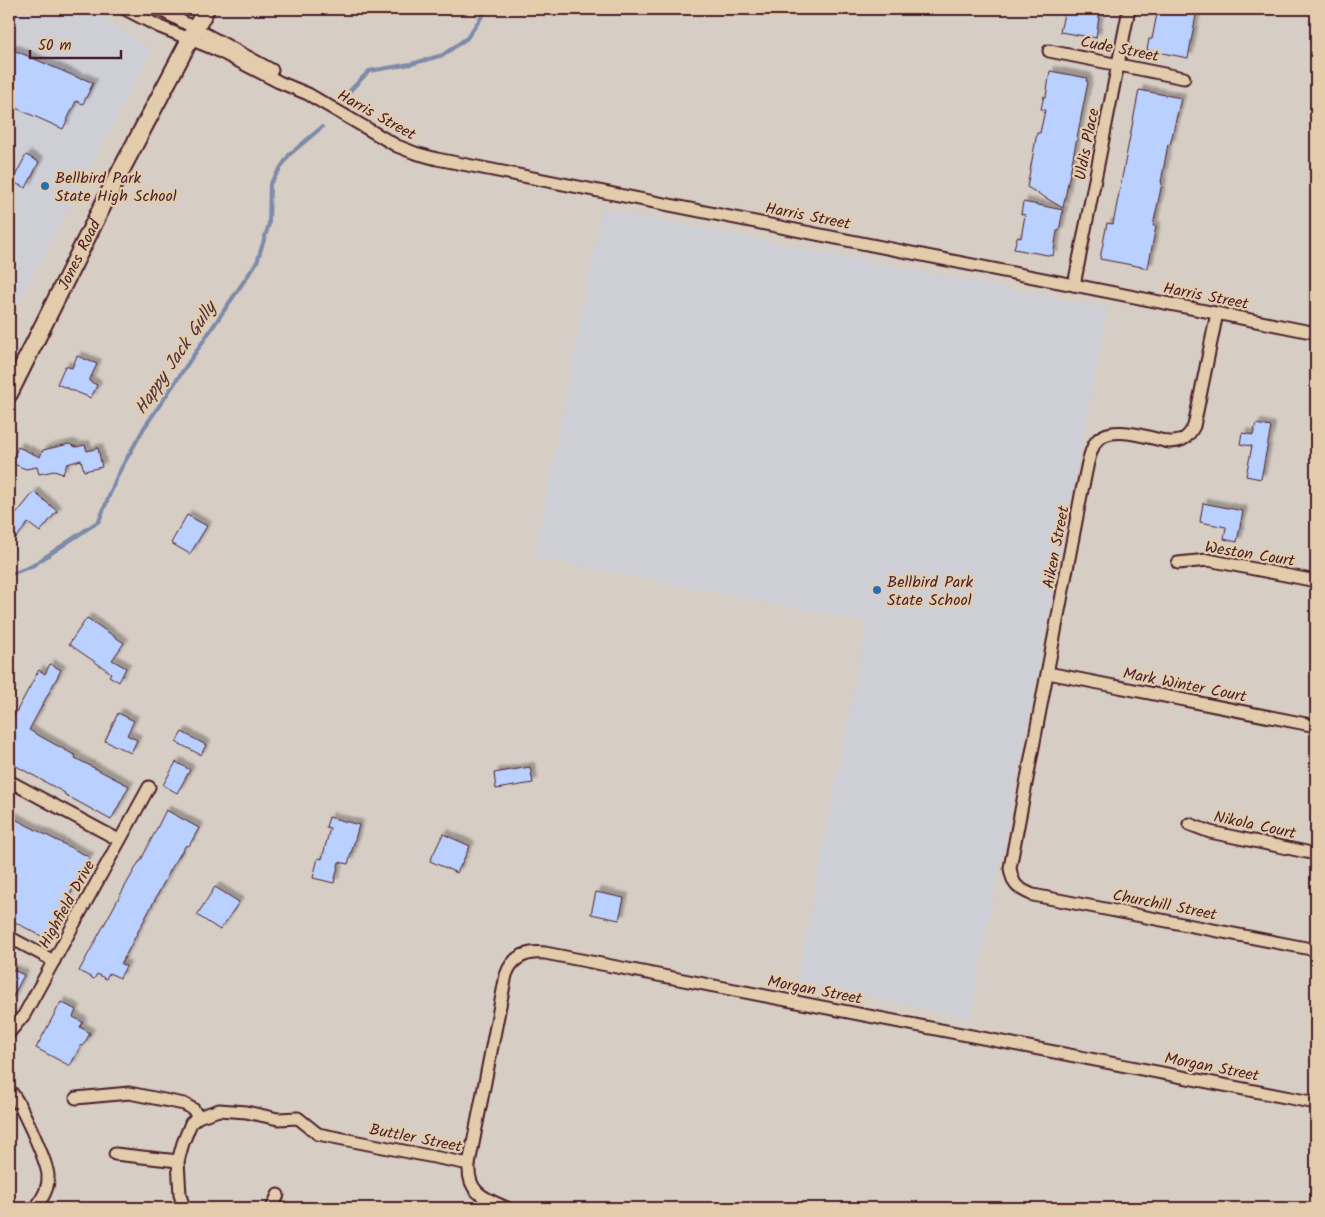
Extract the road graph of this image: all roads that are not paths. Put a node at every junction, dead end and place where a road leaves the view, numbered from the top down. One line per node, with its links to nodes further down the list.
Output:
1 (125, 9): 5 (street)
2 (159, 9): 5 (street)
3 (206, 9): 5 (street, Jones Road)
4 (1129, 9): 7 (street, Uldis Place)
5 (192, 34): 9 (street, Harris Street); 12 (street, Jones Road)
6 (1049, 51): 7 (street, Cude Street)
7 (1118, 64): 8 (street, Cude Street); 9 (street, Uldis Place)
8 (1184, 78)
9 (1074, 285): 10 (street, Harris Street)
10 (1217, 313): 11 (street, Harris Street); 15 (street, Aiken Street)
11 (1316, 333)
12 (9, 394)
13 (1178, 563): 14 (street, Weston Court)
14 (1316, 581)
15 (1048, 673): 16 (street, Mark Winter Court); 22 (street, Aiken Street)
16 (1316, 726)
17 (9, 782): 20 (street)
18 (149, 788): 20 (street, Highfield Drive)
19 (1189, 824): 21 (street, Nikola Court)
20 (119, 840): 25 (street, Highfield Drive)
21 (1316, 854)
22 (1012, 880): 24 (street, Churchill Street)
23 (9, 937): 25 (street)
24 (1316, 950)
25 (54, 961): 26 (street, Highfield Drive)
26 (9, 1033)
27 (9, 1090): 35 (street)
28 (76, 1098): 30 (street)
29 (1316, 1103): 33 (street, Morgan Street)
30 (198, 1117): 32 (street); 33 (street, Buttler Street)
31 (115, 1154): 32 (street)
32 (178, 1161): 36 (street)
33 (468, 1164): 38 (street, Buttler Street)
34 (278, 1195): 37 (street)
35 (36, 1208)
36 (184, 1208)
37 (272, 1208)
38 (507, 1208)

